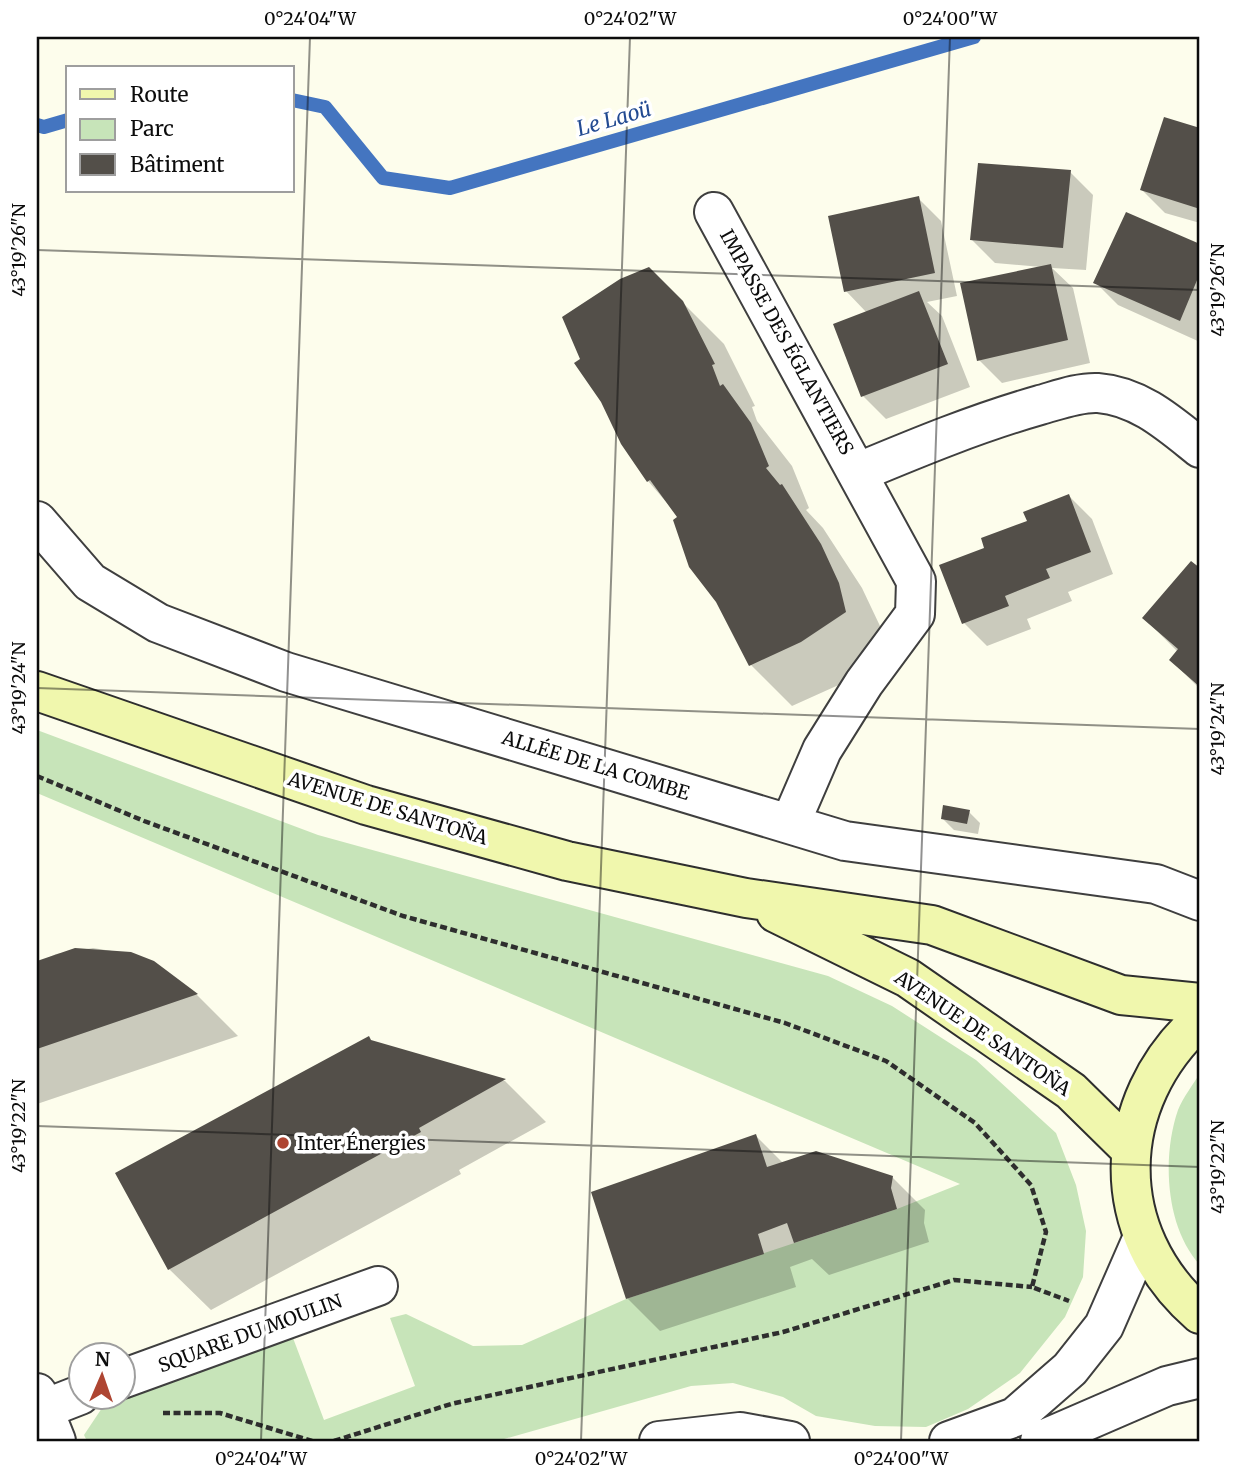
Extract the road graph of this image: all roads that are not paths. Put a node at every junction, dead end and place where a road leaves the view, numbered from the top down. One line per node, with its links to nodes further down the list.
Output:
1 (715, 212): 3 (street, IMPASSE DES ÉGLANTIERS)
2 (1200, 448): 3 (street)
3 (859, 472): 6 (street, IMPASSE DES ÉGLANTIERS)
4 (37, 521): 6 (street, ALLÉE DE LA COMBE)
5 (37, 691): 7 (main road, AVENUE DE SANTOÑA)
6 (790, 824): 8 (street, ALLÉE DE LA COMBE)
7 (746, 898): 9 (main road, AVENUE DE SANTOÑA); 11 (main road, AVENUE DE SANTOÑA)
8 (1200, 901)
9 (1200, 1003)
10 (1200, 1020): 11 (main road)
11 (1130, 1149): 12 (main road)
12 (1143, 1237): 14 (main road); 21 (street)
13 (378, 1286): 15 (street, SQUARE DU MOULIN)
14 (1200, 1314)
15 (136, 1375)
16 (1200, 1378): 22 (street)
17 (66, 1403): 18 (street)
18 (45, 1414)
19 (659, 1441): 20 (street)
20 (790, 1441)
21 (948, 1441)
22 (1040, 1441)

